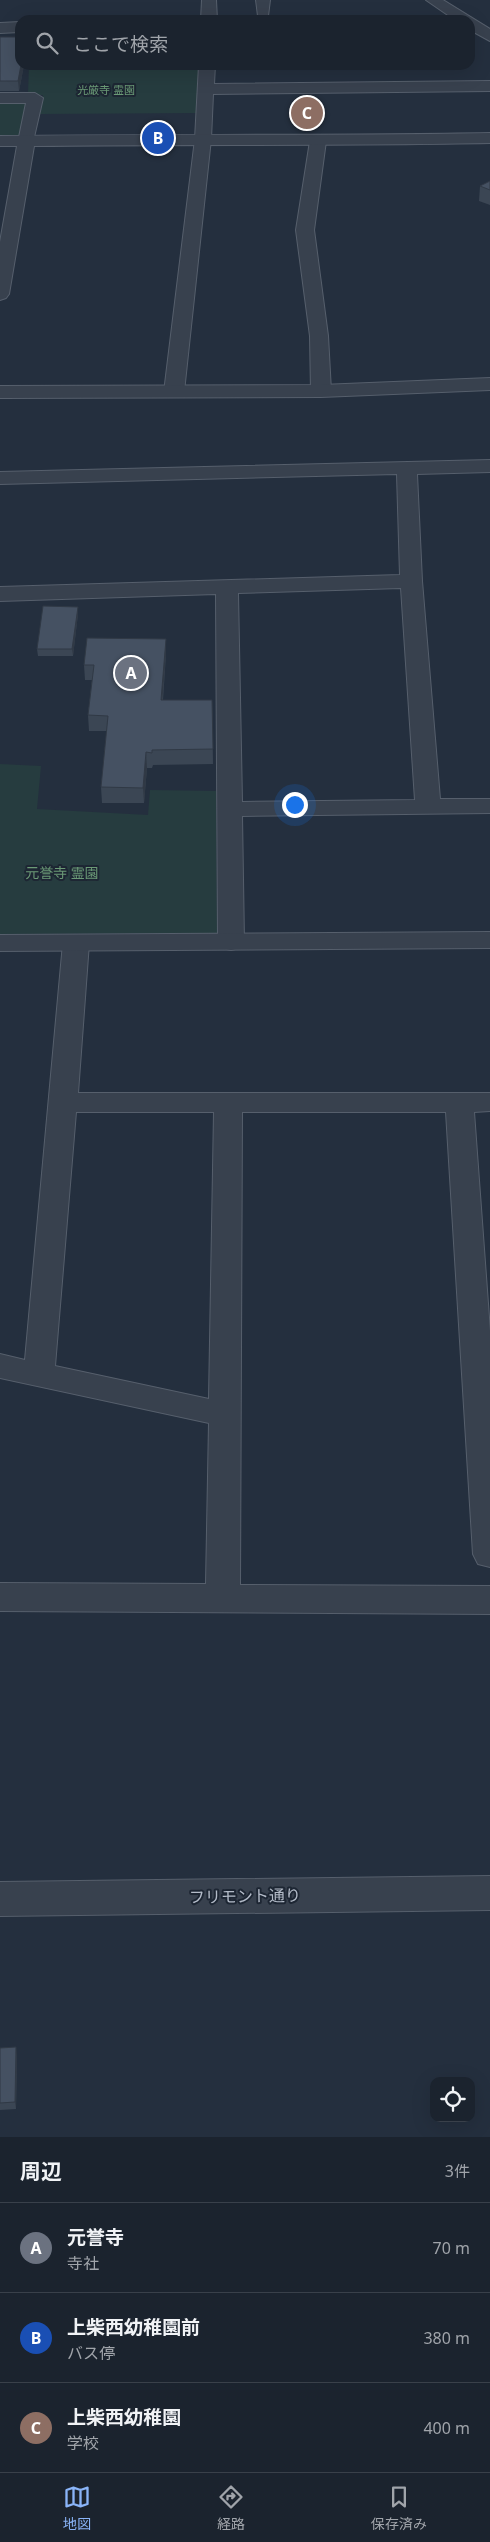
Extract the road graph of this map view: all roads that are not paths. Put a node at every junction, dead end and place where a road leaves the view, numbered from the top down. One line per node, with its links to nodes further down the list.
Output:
1 (209, 0): 3 (street)
2 (434, 0): 4 (street)
3 (209, 15)
4 (457, 15)
5 (475, 26): 9 (street)
6 (0, 28): 7 (street)
7 (15, 28)
8 (475, 36): 9 (street)
9 (490, 36)
10 (207, 70): 12 (street)
11 (490, 86): 12 (street)
12 (206, 89): 15 (street)
13 (0, 98): 18 (street)
14 (490, 138): 17 (street)
15 (203, 139): 17 (street); 18 (street); 23 (street)
16 (0, 141): 18 (street)
17 (318, 141): 21 (street)
18 (26, 142): 19 (street)
19 (0, 294)
20 (490, 384): 21 (street)
21 (321, 391): 23 (street)
22 (0, 392): 23 (street)
23 (174, 392)
24 (490, 466): 25 (street)
25 (407, 469): 26 (street); 27 (street)
26 (0, 478)
27 (411, 581): 28 (street); 31 (street)
28 (227, 587): 29 (street); 32 (street)
29 (0, 594)
30 (490, 806): 31 (street)
31 (428, 807): 32 (street)
32 (229, 808): 34 (street)
33 (490, 940): 34 (street)
34 (231, 942): 36 (street)
35 (0, 943): 36 (street)
36 (76, 943): 39 (street)
37 (459, 1102): 38 (street); 40 (street); 44 (street)
38 (490, 1102)
39 (63, 1103): 40 (street); 42 (street)
40 (228, 1104): 43 (street)
41 (0, 1366): 42 (street)
42 (39, 1376): 43 (street)
43 (224, 1414): 46 (street)
44 (490, 1554)
45 (0, 1596): 46 (street)
46 (223, 1598): 47 (street)
47 (490, 1600)
48 (490, 1893): 49 (street, フリモント通り)
49 (0, 1899)

